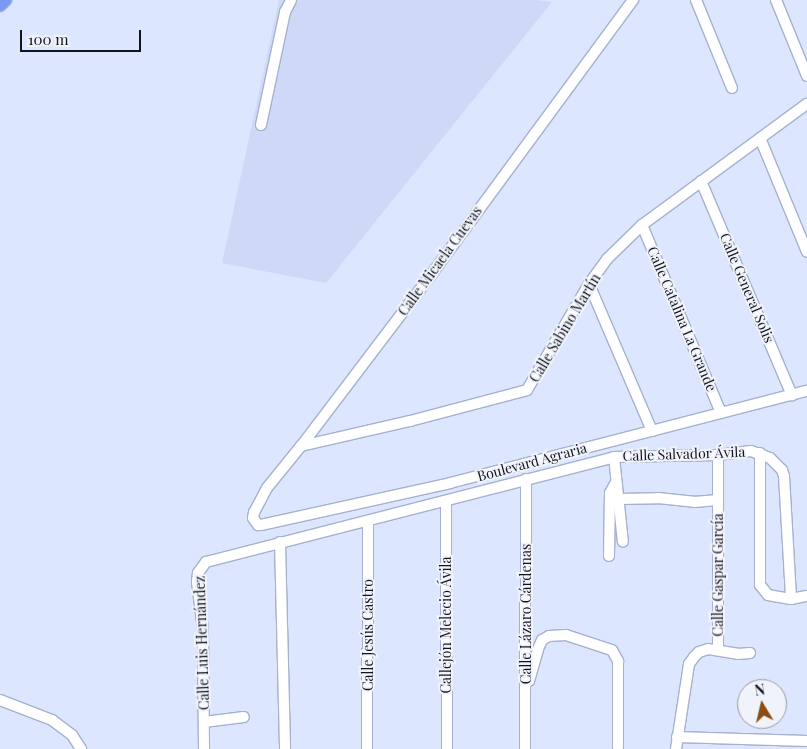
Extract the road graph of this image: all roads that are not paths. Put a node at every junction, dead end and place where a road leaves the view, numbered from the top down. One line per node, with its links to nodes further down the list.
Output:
1 (4, 0): 7 (highway)
2 (283, 0): 8 (street)
3 (291, 0): 8 (street)
4 (633, 0): 22 (street, Calle Micaela Cuevas)
5 (696, 0): 10 (street)
6 (776, 0): 9 (street)
7 (0, 4)
8 (285, 12): 12 (street)
9 (807, 76)
10 (732, 88)
11 (807, 104): 13 (street, Calle Sabino Martín)
12 (261, 126)
13 (760, 138): 14 (street, Calle Sabino Martín); 16 (street)
14 (701, 181): 15 (street, Calle Sabino Martín); 19 (street, Calle General Solis)
15 (642, 225): 17 (street, Calle Sabino Martín); 20 (street, Calle Catalina La Grande)
16 (807, 252)
17 (589, 284): 21 (street); 22 (street, Calle Sabino Martín)
18 (807, 391): 19 (street, Boulevard Agraria)
19 (792, 395): 20 (street, Boulevard Agraria)
20 (721, 413): 21 (street, Boulevard Agraria)
21 (652, 431): 32 (street, Boulevard Agraria)
22 (302, 446): 32 (street, Calle Micaela Cuevas)
23 (760, 453): 24 (street, Calle Salvador Ávila); 37 (street, Calle Salvador Ávila); 37 (street)
24 (718, 455): 25 (street, Calle Salvador Ávila); 29 (street, Calle Gaspar García)
25 (614, 457): 26 (street, Calle Salvador Ávila); 27 (street)
26 (526, 479): 30 (street, Calle Salvador Ávila); 40 (street, Calle Lázaro Cárdenas)
27 (615, 484): 28 (street); 35 (street)
28 (619, 499): 29 (street, Calle Gaspar García); 34 (street)
29 (718, 500): 38 (street, Calle Gaspar García)
30 (446, 502): 31 (street, Calle Salvador Ávila); 51 (street, Callejón Melecio Ávila)
31 (368, 521): 33 (street); 50 (street, Calle Jesús Castro)
32 (256, 522)
33 (280, 542): 43 (street, Calle Luis Hernández); 49 (street)
34 (623, 542)
35 (609, 556)
36 (807, 596): 37 (street)
37 (791, 599)
38 (718, 650): 39 (street); 44 (street, Calle Gaspar García)
39 (750, 653)
40 (525, 695): 46 (street); 52 (street, Calle Lázaro Cárdenas)
41 (0, 700): 47 (street)
42 (244, 717): 43 (street)
43 (204, 722): 48 (street, Calle Luis Hernández)
44 (676, 737): 45 (street); 53 (street, Calle Gaspar García)
45 (807, 741)
46 (618, 747)
47 (81, 749)
48 (204, 749)
49 (285, 749)
50 (367, 749)
51 (447, 749)
52 (525, 749)
53 (676, 749)

